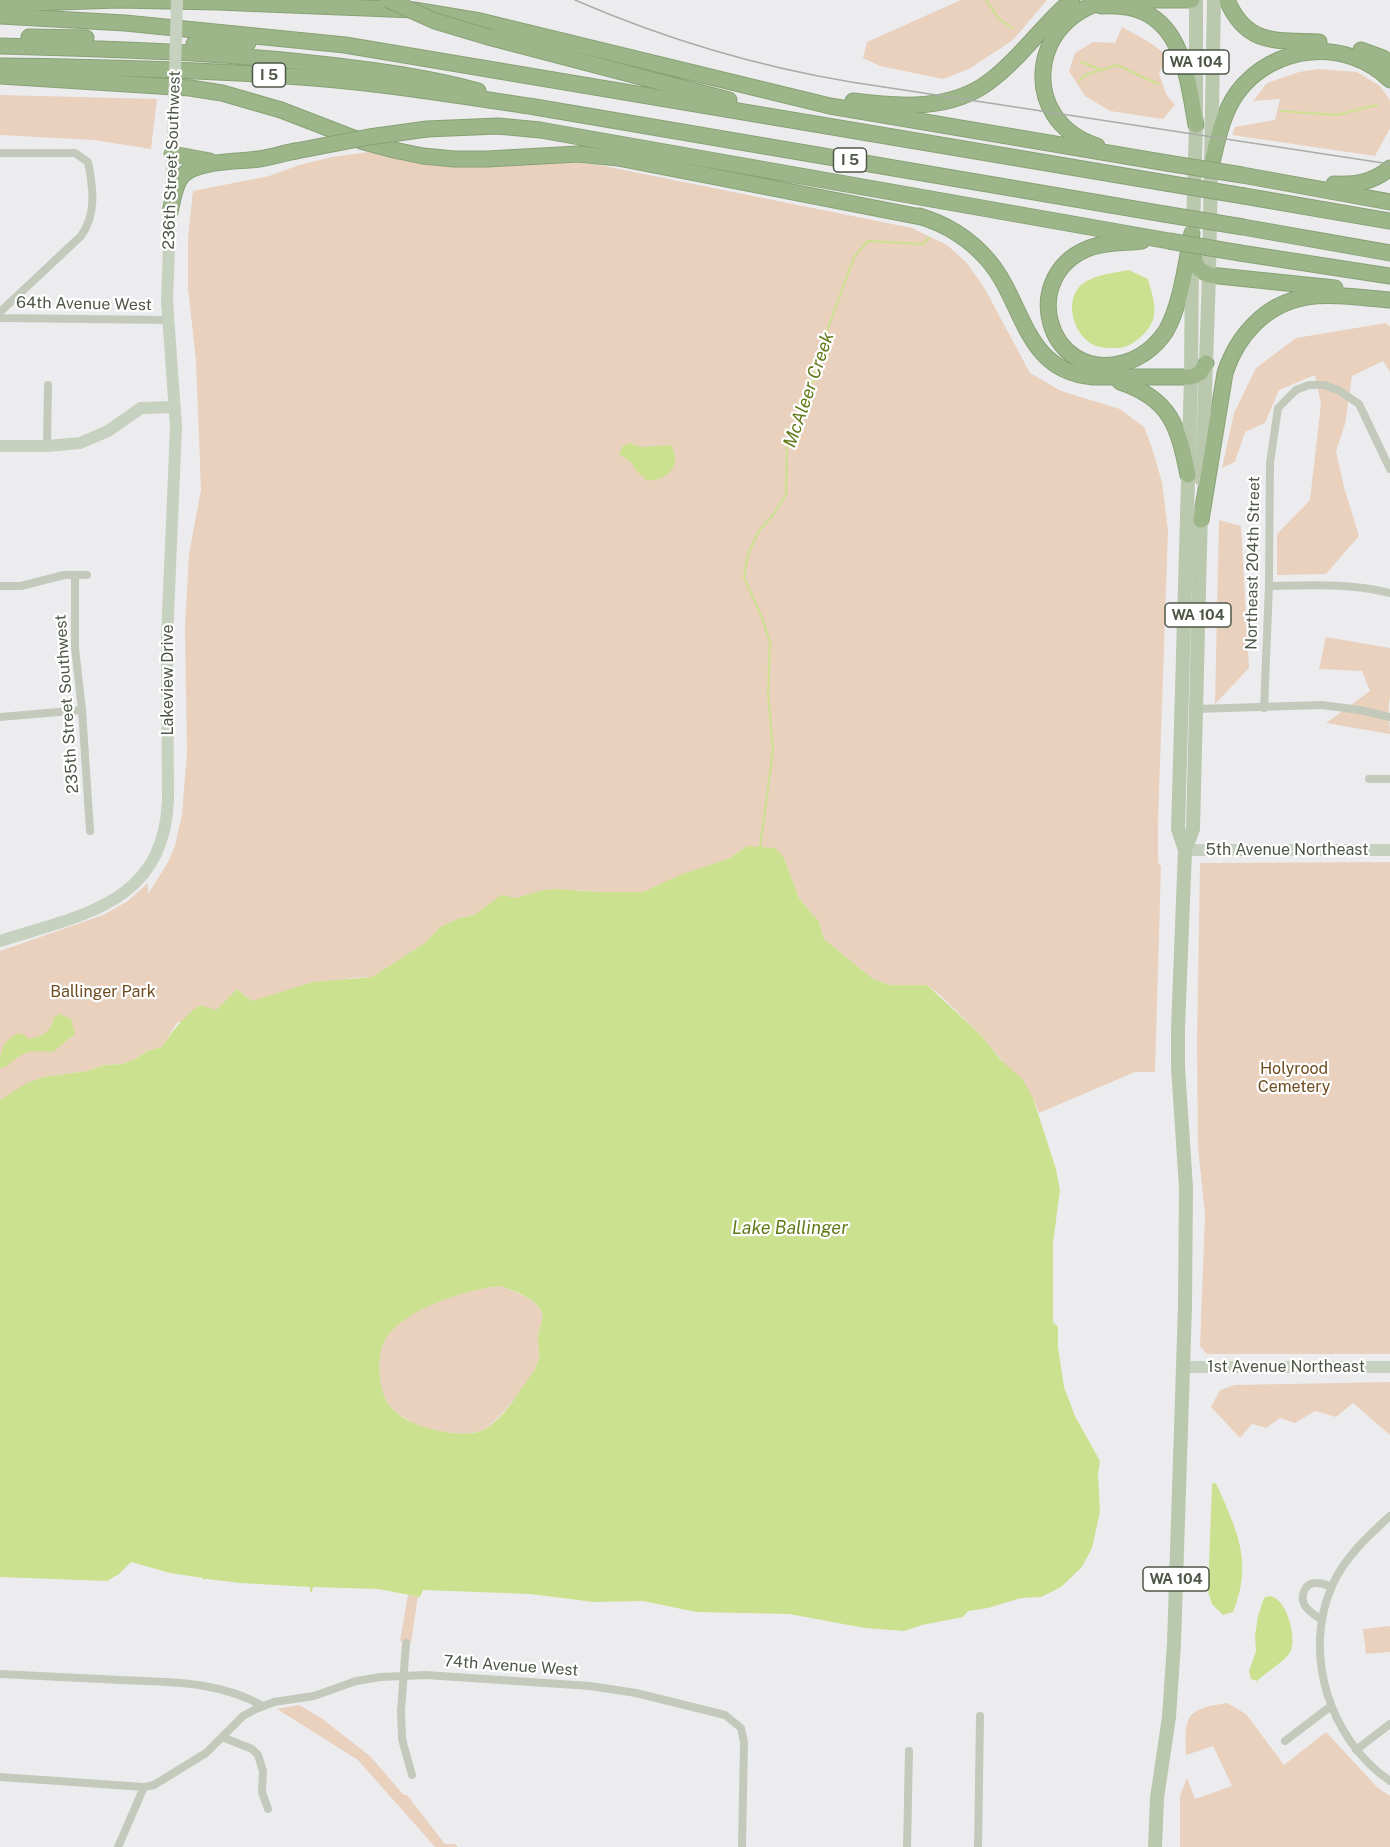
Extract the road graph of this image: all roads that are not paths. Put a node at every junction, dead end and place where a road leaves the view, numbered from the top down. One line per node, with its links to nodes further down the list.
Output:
1 (177, 0): 25 (street, 236th Street Southwest, bridge)
2 (388, 0): 22 (highway, bridge)
3 (1112, 0): 10 (highway)
4 (1134, 0): 5 (highway)
5 (1194, 0): 23 (main road, WA 104)
6 (1208, 0): 15 (main road)
7 (1214, 0): 15 (main road, WA 104)
8 (1227, 0): 16 (highway)
9 (0, 4): 19 (highway)
10 (1078, 5): 19 (highway); 23 (highway); 26 (highway)
11 (0, 16): 13 (highway, I 5)
12 (0, 36): 13 (highway)
13 (323, 42): 22 (highway, I 5)
14 (0, 46): 21 (highway)
15 (1212, 48): 29 (main road, WA 104)
16 (1390, 64)
17 (0, 66): 21 (highway, I 5)
18 (0, 76): 34 (highway)
19 (714, 77): 26 (highway)
20 (1390, 80): 29 (highway)
21 (535, 107): 38 (highway, I 5, bridge)
22 (825, 124): 35 (highway, I 5, bridge)
23 (1196, 125): 36 (main road, WA 104)
24 (0, 153): 44 (street)
25 (172, 154): 27 (highway); 33 (street, 236th Street Southwest)
26 (1134, 158): 31 (highway, bridge)
27 (223, 162): 28 (highway, bridge); 33 (highway)
28 (746, 165): 34 (highway); 37 (highway)
29 (1211, 167): 40 (main road, WA 104)
30 (1390, 168): 31 (highway)
31 (1249, 176): 32 (highway)
32 (1390, 202)
33 (170, 212): 46 (street, 236th Street Southwest)
34 (926, 218): 49 (highway)
35 (1390, 220)
36 (1192, 233): 37 (highway); 39 (main road, WA 104)
37 (1169, 241): 41 (highway, bridge)
38 (1390, 253)
39 (1192, 256): 40 (highway); 48 (main road, WA 104)
40 (1209, 275): 42 (highway); 47 (main road, WA 104)
41 (1390, 276)
42 (1390, 293)
43 (1390, 300): 56 (highway)
44 (0, 312)
45 (0, 318): 46 (street, 64th Avenue West)
46 (168, 320): 51 (street, Lakeview Drive)
47 (1206, 363): 48 (highway); 56 (main road, WA 104)
48 (1191, 377): 49 (highway); 55 (main road, WA 104)
49 (1100, 378): 55 (highway)
50 (48, 385): 53 (street)
51 (175, 407): 53 (street); 74 (street, Lakeview Drive)
52 (0, 446): 53 (street)
53 (47, 446)
54 (1390, 469): 60 (street, Northeast 204th Street)
55 (1188, 475): 62 (main road, WA 104)
56 (1201, 520): 64 (main road, WA 104)
57 (75, 575): 58 (street); 59 (street); 65 (street, 235th Street Southwest)
58 (87, 575)
59 (0, 586)
60 (1269, 586): 61 (street); 63 (street, Northeast 204th Street)
61 (1390, 593)
62 (1181, 687): 64 (main road); 68 (main road, WA 104)
63 (1264, 708): 64 (street); 67 (street)
64 (1196, 709): 68 (main road); 72 (main road, WA 104)
65 (82, 710): 66 (street); 71 (street, 235th Street Southwest)
66 (0, 717)
67 (1390, 717)
68 (1180, 748): 72 (main road, WA 104)
69 (1370, 779): 70 (street)
70 (1390, 779)
71 (90, 831)
72 (1185, 850): 73 (street, 5th Avenue Northeast); 75 (main road, WA 104)
73 (1390, 850)
74 (0, 941)
75 (1183, 1367): 76 (street, 1st Avenue Northeast); 100 (main road, WA 104)
76 (1390, 1367)
77 (1390, 1516): 78 (street)
78 (1332, 1587): 79 (street); 79 (street)
79 (1322, 1620): 84 (street)
80 (406, 1642): 82 (street)
81 (0, 1674): 83 (street)
82 (403, 1677): 83 (street, 74th Avenue West); 91 (street); 97 (street, 74th Avenue West)
83 (263, 1706): 87 (street)
84 (1331, 1706): 88 (street); 90 (street)
85 (980, 1716): 99 (street)
86 (1390, 1724): 90 (street)
87 (222, 1737): 94 (street); 95 (street)
88 (1285, 1741)
89 (909, 1750): 98 (street)
90 (1356, 1750): 93 (street)
91 (412, 1775)
92 (0, 1777): 94 (street)
93 (1390, 1781)
94 (144, 1787): 96 (street)
95 (268, 1809)
96 (118, 1847)
97 (742, 1847)
98 (907, 1847)
99 (978, 1847)
100 (1155, 1847)

